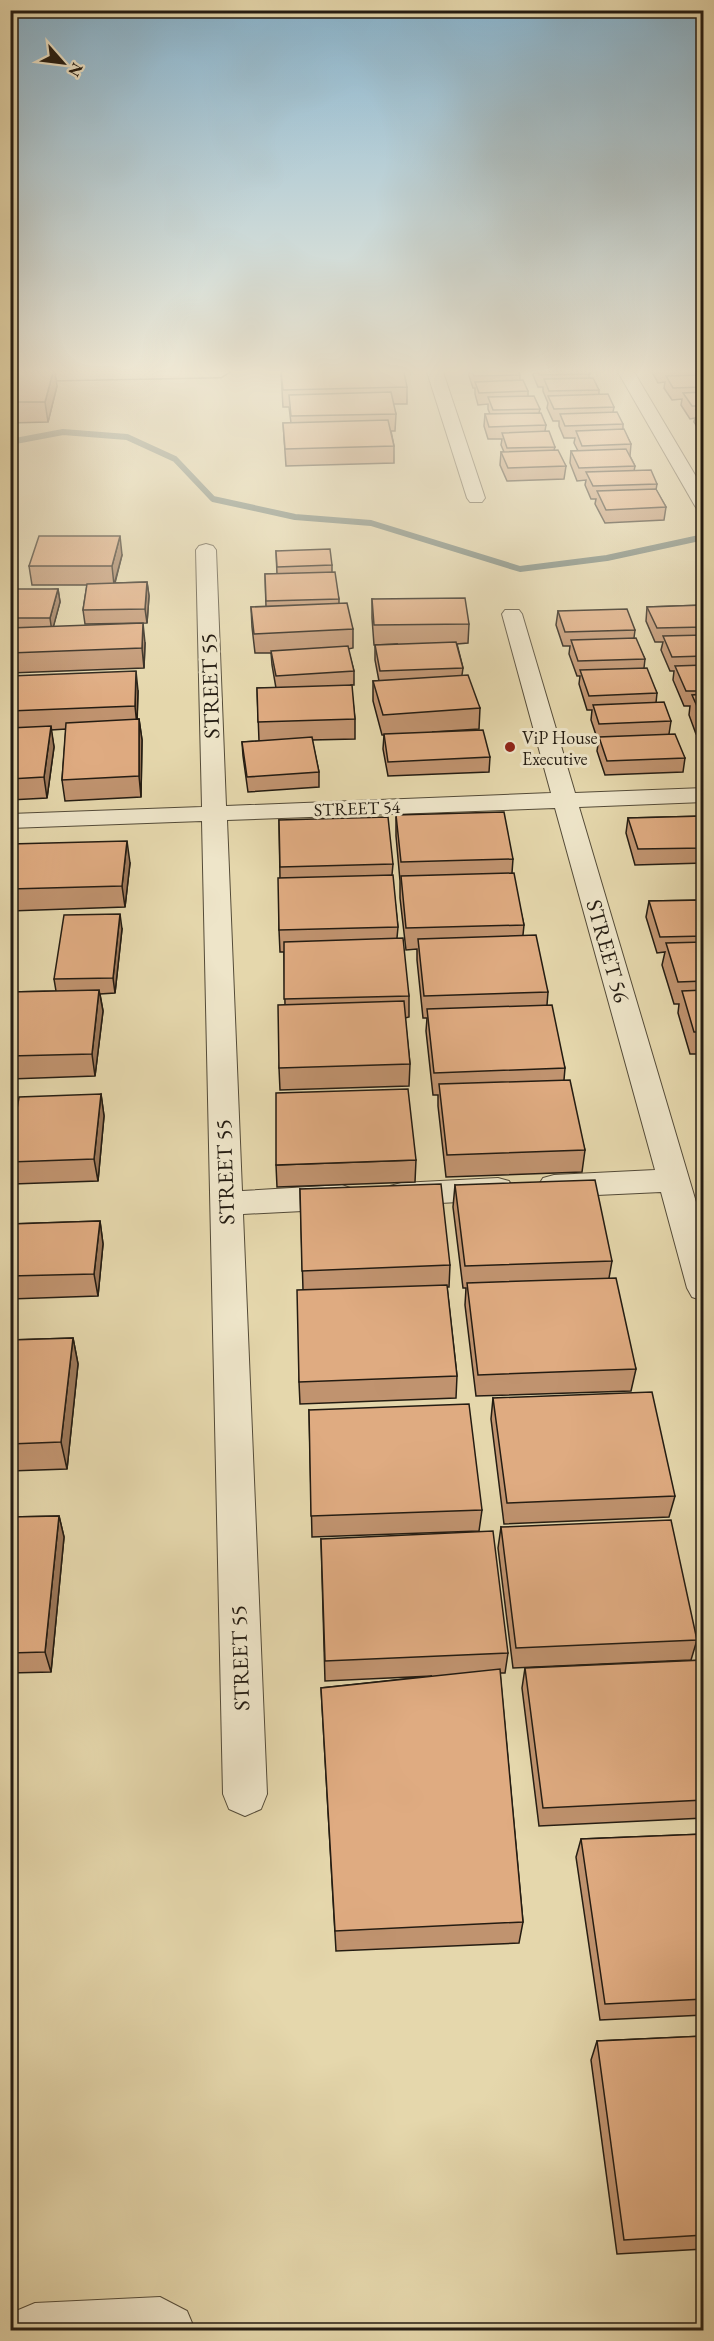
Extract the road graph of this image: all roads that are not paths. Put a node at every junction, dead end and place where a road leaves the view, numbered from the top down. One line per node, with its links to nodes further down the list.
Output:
1 (471, 481): 3 (street)
2 (690, 481): 4 (street)
3 (476, 498)
4 (704, 506)
5 (206, 550): 9 (street, STREET 55)
6 (512, 614): 8 (street, STREET 56)
7 (704, 795): 8 (street, STREET 54)
8 (565, 801): 9 (street, STREET 54); 11 (street, STREET 56)
9 (214, 814): 10 (street, STREET 54); 12 (street, STREET 55)
10 (10, 822)
11 (673, 1180): 12 (street); 13 (street, STREET 56)
12 (226, 1203): 14 (street, STREET 55)
13 (704, 1288)
14 (245, 1794)
15 (35, 2331): 16 (street)
16 (168, 2331)

